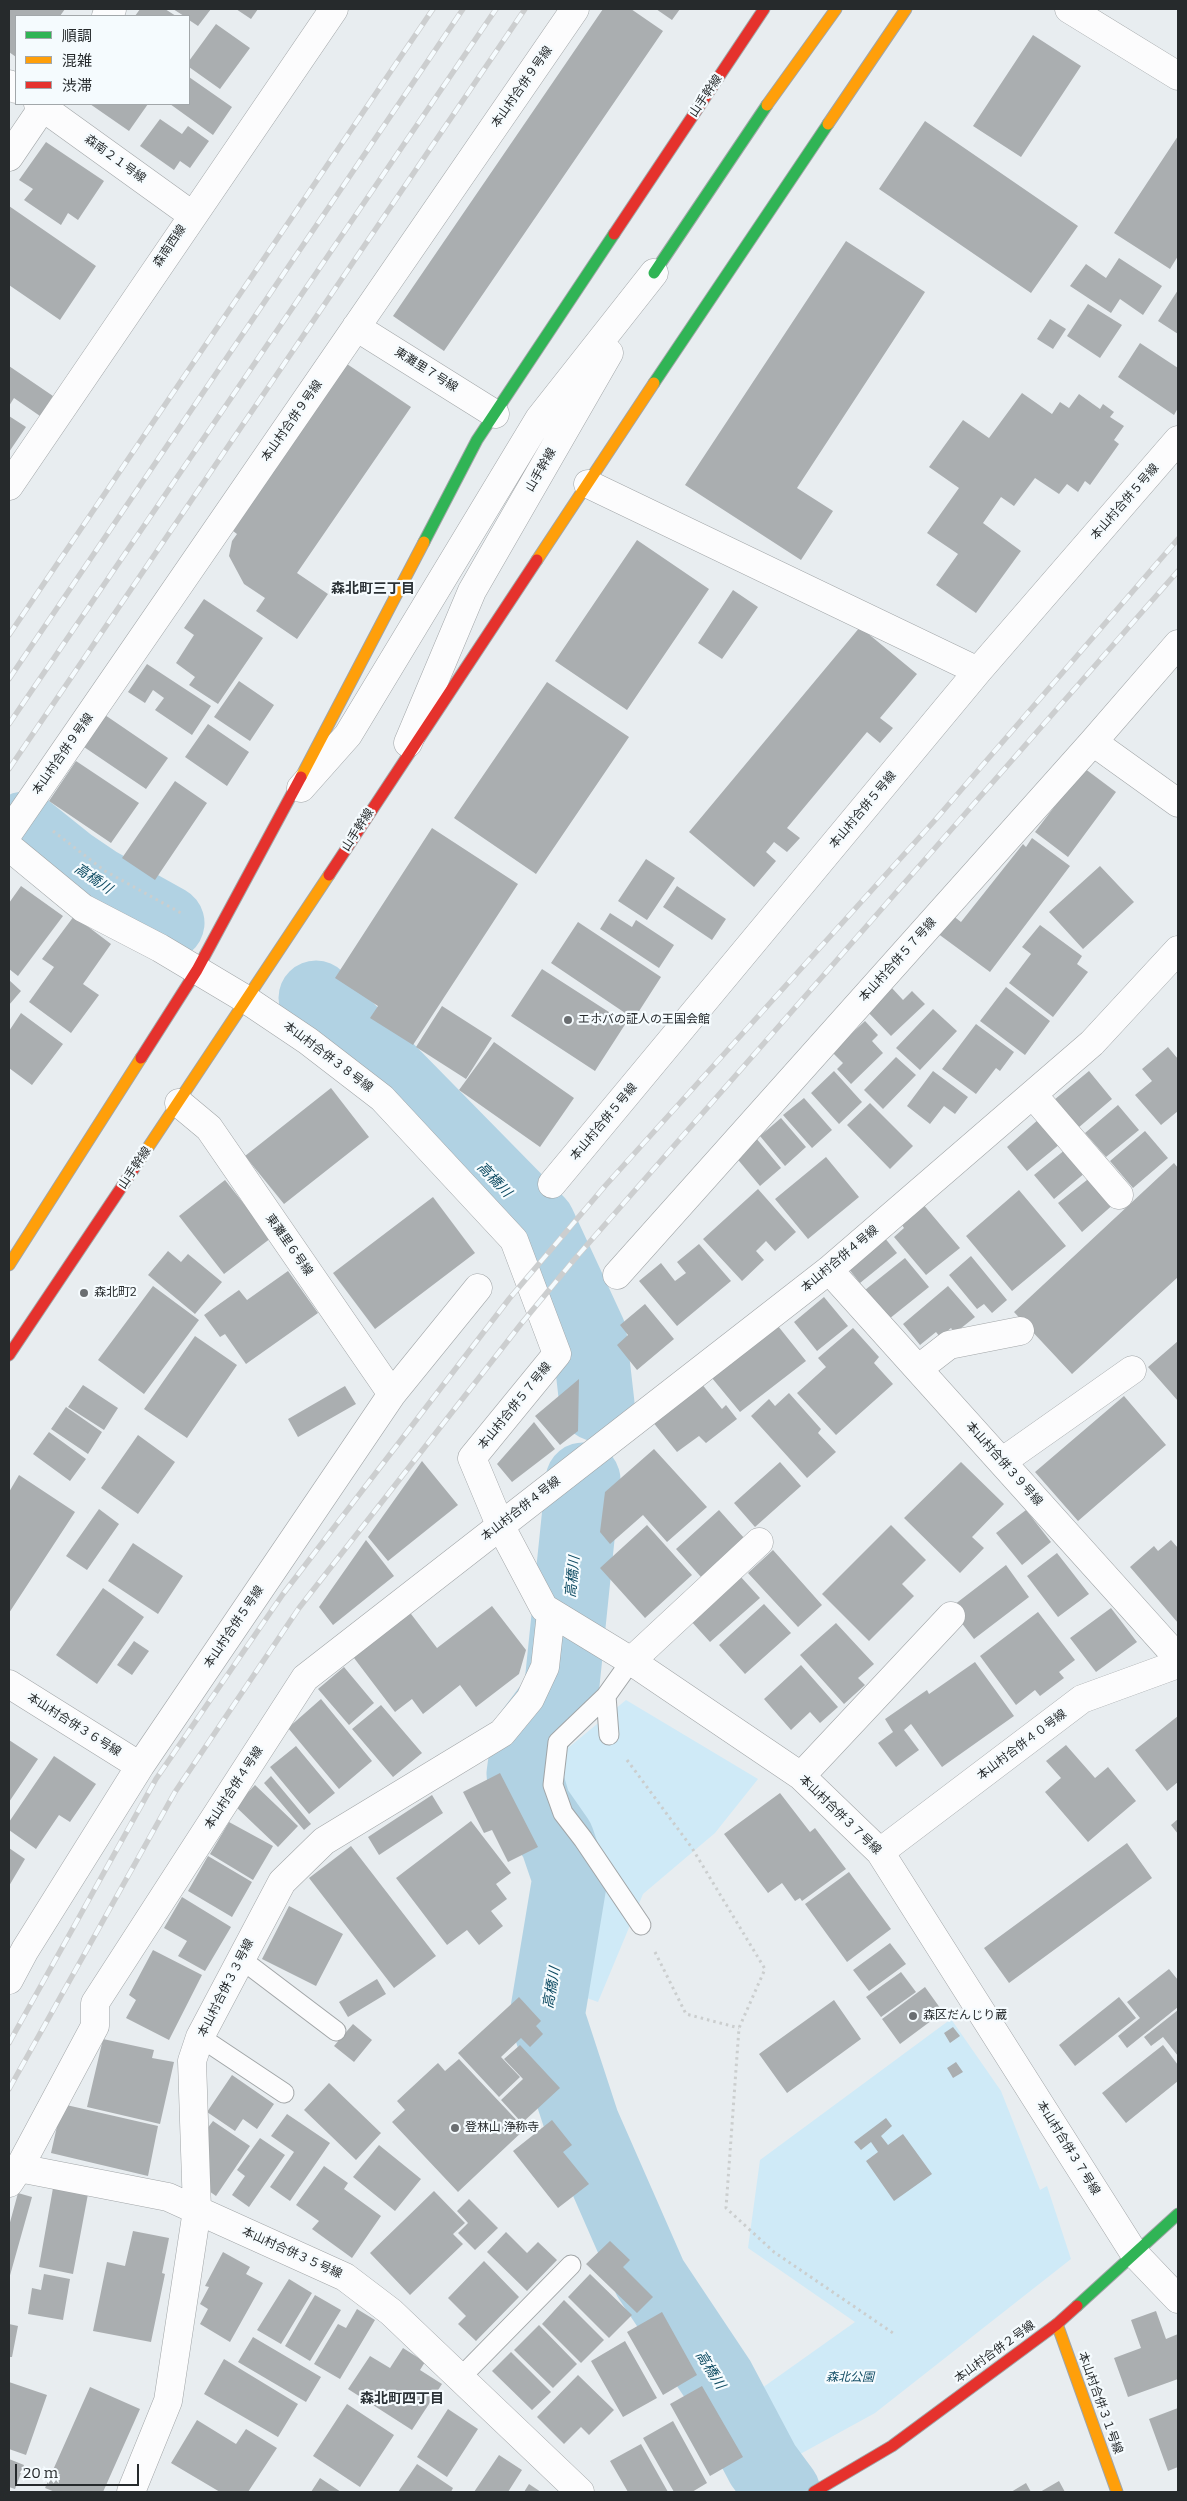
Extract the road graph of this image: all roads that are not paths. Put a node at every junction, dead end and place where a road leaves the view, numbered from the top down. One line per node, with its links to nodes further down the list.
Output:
1 (334, 9): 10 (street, 森南西線)
2 (575, 9): 12 (street, 本山村合併９号線)
3 (764, 9): 13 (street, 山手幹線)
4 (836, 9): 11 (street, 山手幹線)
5 (906, 9): 15 (street)
6 (1069, 9): 7 (street)
7 (1178, 76)
8 (42, 105): 9 (street); 10 (street, 森南２１号線)
9 (9, 157)
10 (192, 215): 16 (street, 森南西線)
11 (654, 274): 20 (street, 山手幹線); 22 (street, 山手幹線)
12 (356, 327): 13 (street, 東灘里７号線); 23 (street, 本山村合併９号線)
13 (495, 414): 22 (street, 山手幹線)
14 (1178, 440): 18 (street, 本山村合併５号線)
15 (588, 484): 18 (street); 20 (street)
16 (9, 486)
17 (1178, 644): 19 (street, 本山村合併５７号線)
18 (978, 671): 30 (street, 本山村合併５号線)
19 (1093, 742): 21 (street); 34 (street, 本山村合併５７号線)
20 (395, 774): 27 (street, 山手幹線)
21 (1178, 803)
22 (287, 804): 26 (street, 山手幹線)
23 (9, 832)
24 (9, 847): 26 (street, 本山村合併３８号線)
25 (1178, 950): 28 (street, 本山村合併４号線)
26 (197, 970): 27 (street, 本山村合併３８号線); 32 (street, 山手幹線)
27 (247, 1000): 29 (street, 山手幹線); 37 (street, 本山村合併３８号線)
28 (1033, 1095): 31 (street); 33 (street, 本山村合併４号線)
29 (179, 1104): 38 (street, 山手幹線); 41 (street, 東灘里６号線)
30 (552, 1184)
31 (1119, 1195)
32 (9, 1265)
33 (829, 1270): 39 (street, 本山村合併３９号線); 44 (street, 本山村合併４号線)
34 (617, 1275)
35 (478, 1288): 41 (street, 本山村合併５号線)
36 (1020, 1331): 39 (street)
37 (557, 1354): 42 (street, 本山村合併５７号線)
38 (9, 1356)
39 (918, 1369): 43 (street, 本山村合併３９号線)
40 (1132, 1370): 43 (street)
41 (392, 1394): 54 (street, 本山村合併５号線)
42 (472, 1458): 44 (street, 本山村合併３７号線)
43 (1003, 1462): 48 (street, 本山村合併３９号線)
44 (500, 1525): 46 (street, 本山村合併３７号線); 63 (street, 本山村合併４号線)
45 (759, 1542): 49 (street)
46 (555, 1615): 49 (street, 本山村合併３７号線); 58 (street, 本山村合併３３号線)
47 (951, 1616): 55 (street)
48 (1178, 1658)
49 (631, 1661): 52 (lane); 55 (street, 本山村合併３７号線)
50 (1178, 1664): 56 (street, 本山村合併４０号線)
51 (9, 1684): 54 (street, 本山村合併３６号線)
52 (606, 1696): 53 (lane); 57 (lane)
53 (609, 1735)
54 (140, 1766): 59 (street, 本山村合併５号線)
55 (801, 1776): 56 (street, 本山村合併３７号線)
56 (880, 1852): 66 (street, 本山村合併３７号線)
57 (641, 1925)
58 (242, 1959): 60 (lane); 61 (street, 本山村合併３３号線)
59 (9, 1980)
60 (336, 2031)
61 (200, 2037): 62 (lane); 64 (street, 本山村合併３３号線)
62 (284, 2093)
63 (14, 2176): 64 (street, 本山村合併３５号線)
64 (197, 2210): 70 (street, 本山村合併３５号線); 71 (street, 本山村合併３３号線)
65 (1178, 2214): 66 (street, 本山村合併２号線)
66 (1134, 2253): 68 (street, 本山村合併３７号線); 69 (street, 本山村合併２号線)
67 (571, 2265): 70 (lane)
68 (1178, 2300)
69 (1057, 2324): 73 (street, 本山村合併２号線); 74 (street, 本山村合併３１号線)
70 (460, 2378): 72 (street, 本山村合併３５号線)
71 (132, 2492)
72 (580, 2492)
73 (814, 2492)
74 (1117, 2492)

